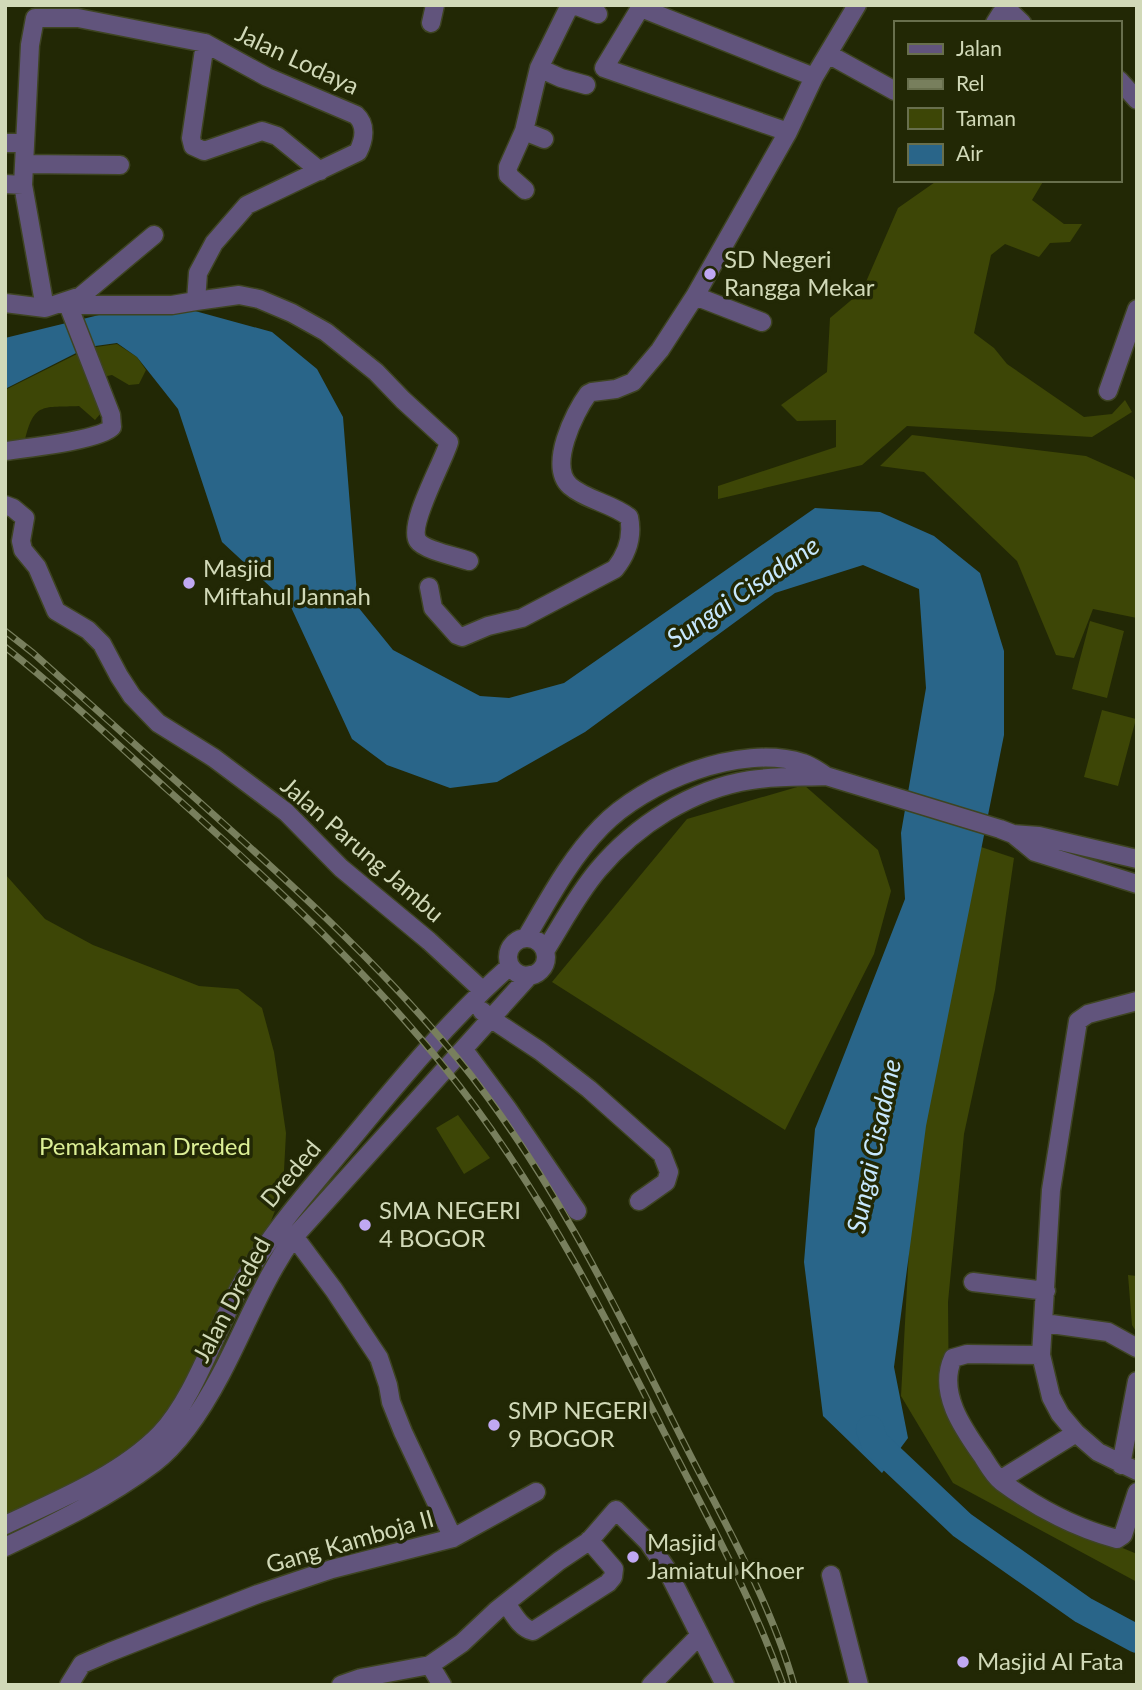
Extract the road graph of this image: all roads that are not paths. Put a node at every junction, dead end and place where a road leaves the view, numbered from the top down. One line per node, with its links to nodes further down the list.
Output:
1 (572, 5): 5 (street); 9 (street)
2 (857, 5): 8 (street)
3 (1004, 6): 6 (street)
4 (642, 7): 10 (street); 16 (street)
5 (598, 14)
6 (1020, 21)
7 (205, 43): 19 (street, Jalan Lodaya); 22 (street); 22 (street, Jalan Lodaya)
8 (828, 54): 10 (street); 13 (street)
9 (539, 68): 12 (street); 15 (street)
10 (814, 76): 16 (street)
11 (1121, 82): 14 (street)
12 (586, 85)
13 (894, 90)
14 (1137, 100)
15 (524, 131): 17 (street); 24 (street)
16 (788, 132): 26 (street)
17 (544, 139)
18 (5, 143): 19 (street)
19 (24, 144): 20 (street)
20 (24, 164): 21 (street); 23 (street)
21 (120, 165)
22 (320, 171): 27 (street, Jalan Lodaya)
23 (14, 184): 29 (street)
24 (525, 190)
25 (154, 235): 30 (street)
26 (695, 296): 32 (street); 37 (street)
27 (195, 301): 30 (street); 36 (street)
28 (5, 303): 29 (street)
29 (45, 308): 30 (street)
30 (69, 309): 34 (street)
31 (1137, 309): 33 (street)
32 (762, 322)
33 (1108, 391)
34 (5, 451)
35 (5, 505): 46 (street, Jalan Parung Jambu)
36 (469, 561)
37 (429, 587)
38 (826, 776): 39 (street); 42 (street); 43 (street)
39 (1006, 832): 40 (street); 41 (street)
40 (1137, 859)
41 (1137, 885)
42 (526, 938): 43 (street); 44 (street)
43 (545, 951): 45 (street)
44 (510, 966): 45 (street); 46 (street, Dreded)
45 (530, 975): 48 (street, Jalan Dreded)
46 (477, 995): 48 (street); 52 (street, Dreded)
47 (1136, 1002): 54 (street)
48 (490, 1018): 49 (street, Jalan Dreded); 50 (street)
49 (464, 1050): 51 (street); 52 (street, Jalan Dreded)
50 (639, 1201)
51 (577, 1211)
52 (287, 1232): 64 (street, Dreded); 65 (street, Gang Kamboja II); 67 (street, Jalan Dreded)
53 (973, 1282): 54 (street)
54 (1046, 1291): 55 (street)
55 (1044, 1322): 56 (street); 57 (street)
56 (1137, 1348)
57 (1041, 1356): 59 (street); 61 (street)
58 (1137, 1381): 60 (street)
59 (1076, 1433): 60 (street); 61 (street)
60 (1129, 1468)
61 (1000, 1480): 63 (street)
62 (536, 1492): 65 (street)
63 (1137, 1493)
64 (5, 1525)
65 (453, 1538): 72 (street, Gang Kamboja II)
66 (589, 1540): 69 (street); 69 (street); 70 (street)
67 (5, 1547)
68 (831, 1575): 77 (street)
69 (506, 1603): 71 (street)
70 (700, 1635): 75 (street); 76 (street)
71 (430, 1665): 73 (street); 74 (street)
72 (69, 1685)
73 (341, 1685)
74 (442, 1685)
75 (651, 1685)
76 (725, 1685)
77 (859, 1685)

